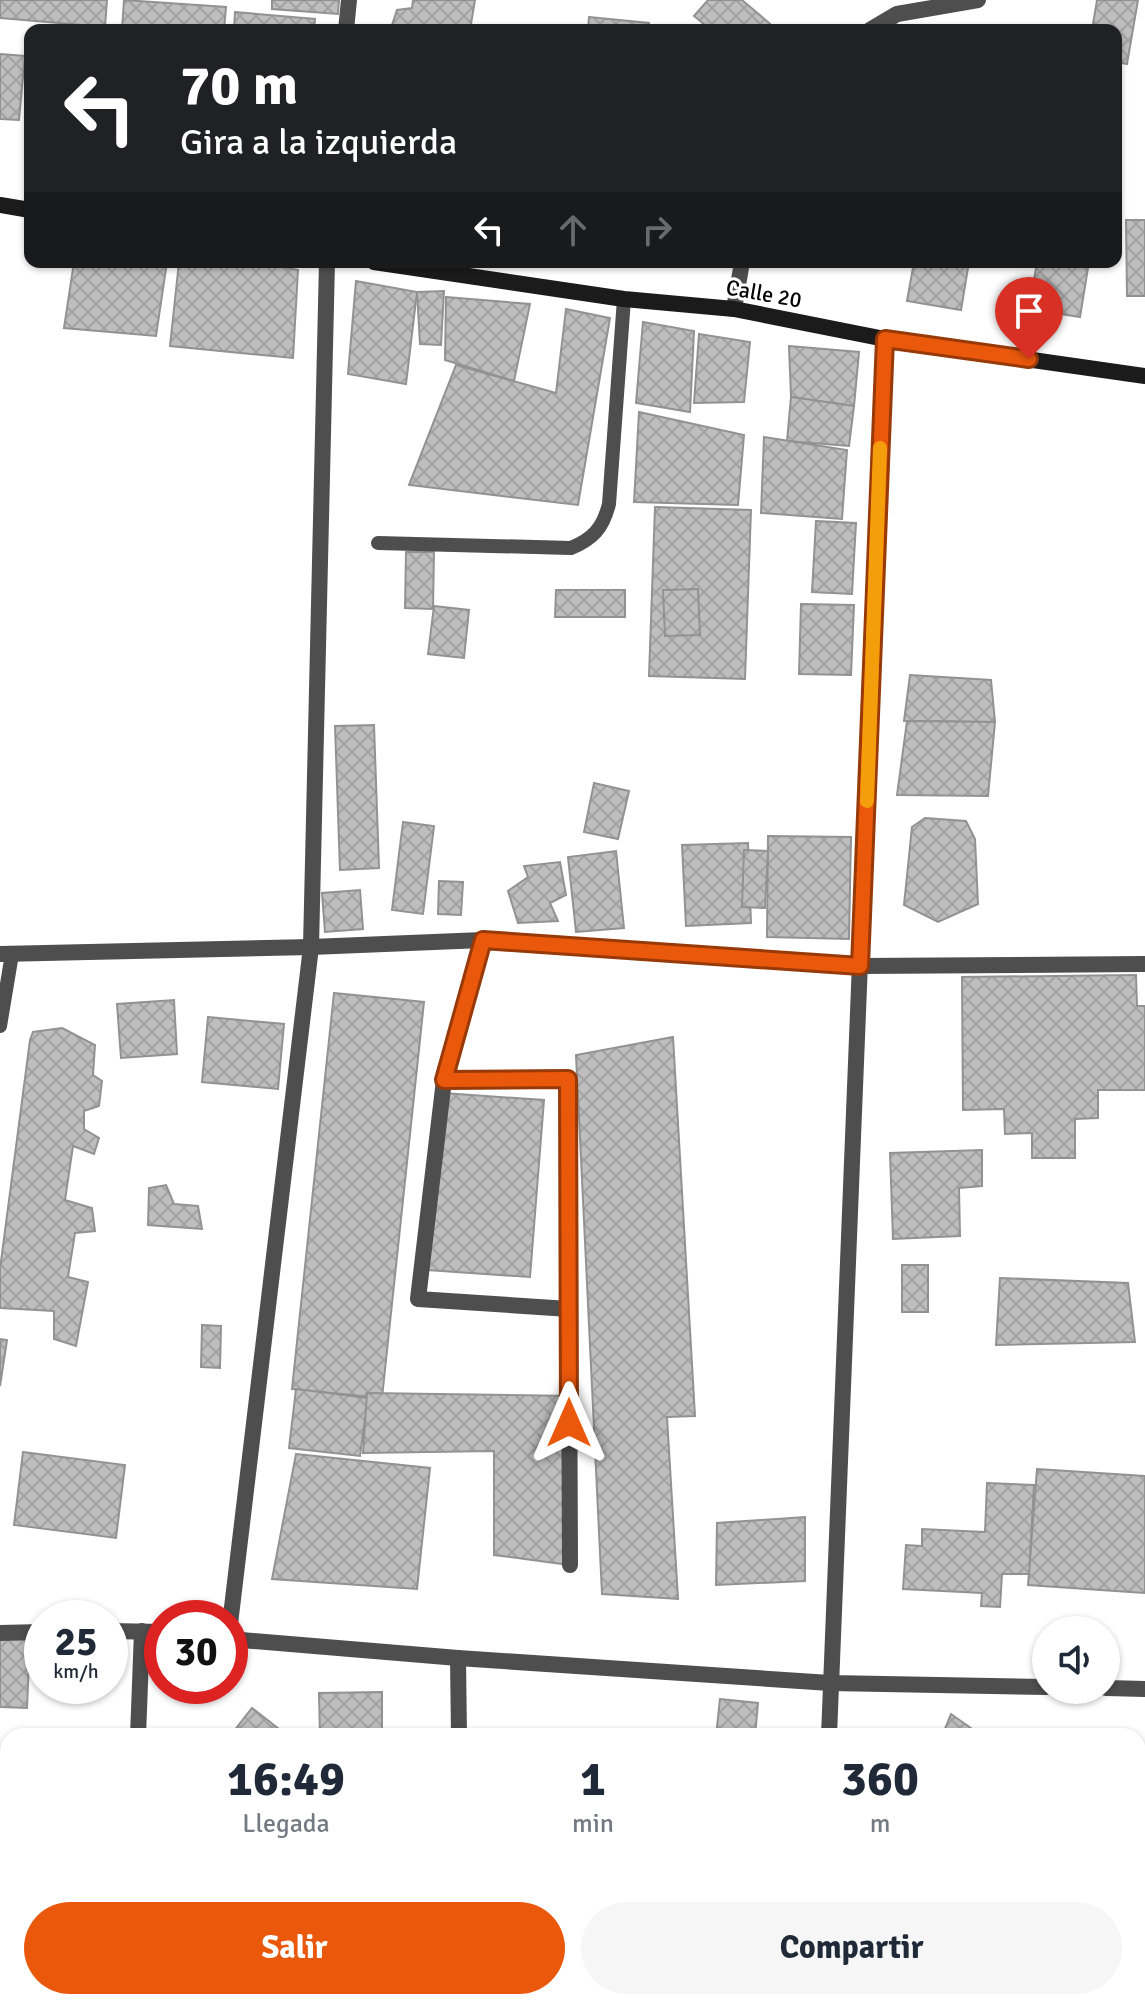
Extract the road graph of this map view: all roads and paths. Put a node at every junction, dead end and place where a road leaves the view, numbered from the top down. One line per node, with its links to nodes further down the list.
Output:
1 (349, 0): 3 (street)
2 (978, 0): 4 (street)
3 (347, 24)
4 (880, 24)
5 (0, 205): 6 (main road)
6 (24, 209)
7 (327, 268): 16 (street)
8 (415, 268): 10 (main road, Calle 20)
9 (741, 268): 11 (street)
10 (624, 299): 11 (main road, Calle 20); 14 (lane)
11 (734, 309): 12 (main road, Calle 20)
12 (885, 339): 13 (main road, Calle 20); 19 (street)
13 (1145, 376)
14 (378, 543)
15 (483, 940): 16 (street); 19 (street); 21 (street)
16 (311, 947): 17 (street); 24 (street)
17 (6, 954): 20 (lane)
18 (1145, 964): 19 (street)
19 (860, 966): 31 (street)
20 (0, 1026)
21 (444, 1080): 22 (street); 22 (street)
22 (569, 1309): 23 (street)
23 (570, 1565)
24 (233, 1600)
25 (128, 1631): 26 (street)
26 (142, 1631): 35 (street)
27 (24, 1632): 28 (street)
28 (0, 1633)
29 (248, 1640): 30 (street)
30 (458, 1658): 31 (street); 36 (street)
31 (830, 1683): 32 (street); 37 (street)
32 (1032, 1687)
33 (1120, 1688): 34 (street)
34 (1145, 1689)
35 (138, 1728)
36 (459, 1728)
37 (829, 1728)

